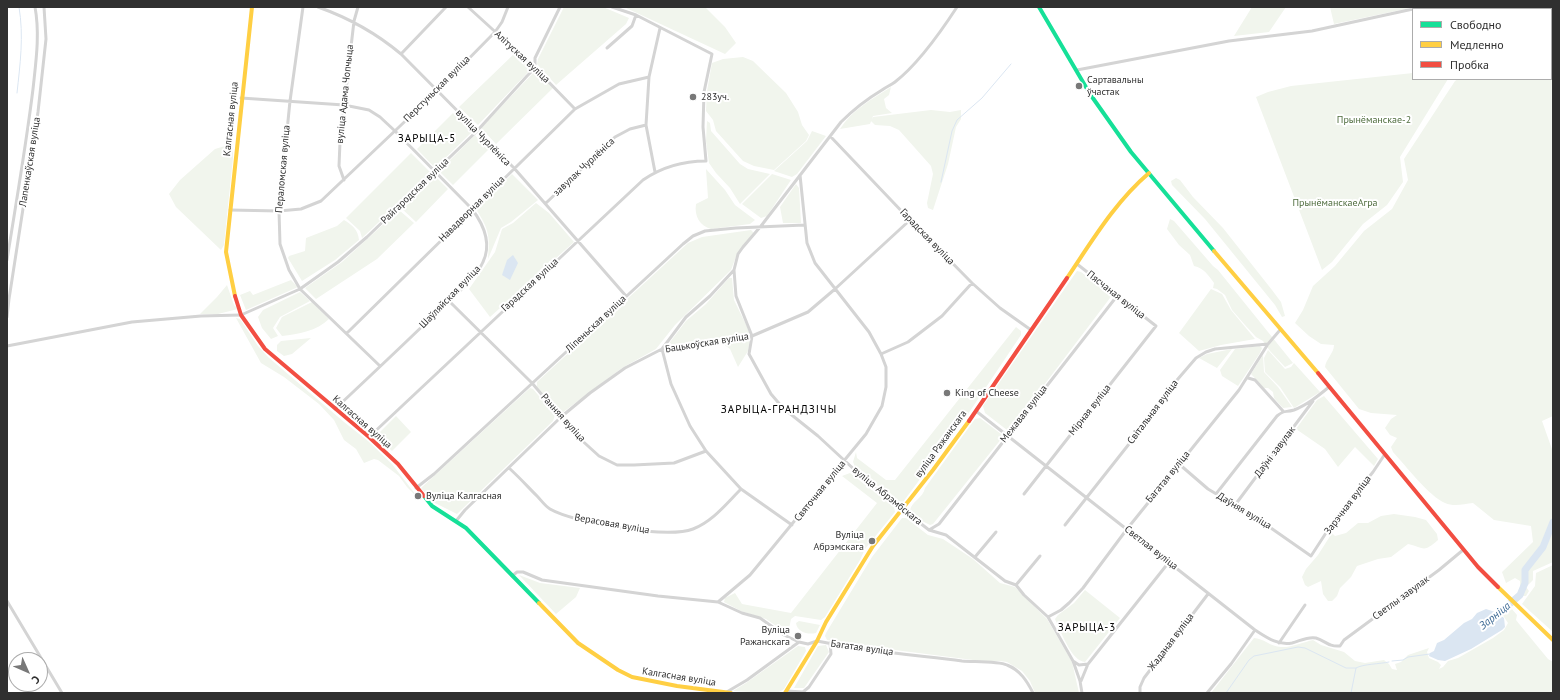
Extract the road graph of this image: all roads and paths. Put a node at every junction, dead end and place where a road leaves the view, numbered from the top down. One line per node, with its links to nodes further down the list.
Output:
1 (35, 7): 47 (street, Лапенкаўская вуліца)
2 (44, 7): 57 (street, Лапенкаўская вуліца)
3 (252, 7): 25 (street, Калгасная вуліца)
4 (303, 7): 26 (street, Пераломская вуліца)
5 (318, 7): 16 (street, вуліца Чурлёніса)
6 (358, 7): 16 (street, вуліца Адама Чопчыца)
7 (446, 7): 20 (street)
8 (468, 7): 18 (street, Алітуская вуліца)
9 (508, 7): 18 (street, Перстуньская вуліца)
10 (560, 7): 21 (street)
11 (957, 7): 32 (street)
12 (1039, 7): 22 (street)
13 (615, 8): 15 (street)
14 (1412, 9): 22 (street)
15 (636, 15): 17 (street); 19 (street)
16 (354, 22): 20 (street, вуліца Чурлёніса); 27 (street, вуліца Адама Чопчыца)
17 (660, 28): 23 (street); 35 (street, Гарадская вуліца)
18 (495, 32): 21 (street, Алітуская вуліца); 24 (street, Перстуньская вуліца)
19 (607, 48)
20 (401, 54): 24 (street, вуліца Чурлёніса)
21 (536, 68): 28 (street, Алітуская вуліца); 30 (street, Райгародская вуліца)
22 (1077, 70): 36 (street)
23 (649, 77): 28 (street, Навадворная вуліца); 29 (street)
24 (437, 90): 30 (street, вуліца Чурлёніса); 31 (street, Перстуньская вуліца)
25 (241, 98): 26 (street, Шаўляйская вуліца); 41 (street, Калгасная вуліца)
26 (290, 101): 27 (street, Шаўляйская вуліца); 42 (street, Пераломская вуліца)
27 (344, 105): 31 (street, Шаўляйская вуліца); 38 (street, вуліца Адама Чопчыца)
28 (575, 109): 33 (street, Навадворная вуліца)
29 (646, 125): 35 (street); 39 (street, завулак Чурлёніса)
30 (476, 130): 33 (street, вуліца Чурлёніса); 34 (street, Райгародская вуліца)
31 (395, 131): 34 (street, Шаўляйская вуліца); 38 (street, Перстуньская вуліца)
32 (830, 136): 37 (street); 43 (street, Гарадская вуліца)
33 (514, 168): 39 (street, вуліца Чурлёніса); 40 (street, Навадворная вуліца)
34 (435, 172): 40 (street, Шаўляйская вуліца); 51 (street, Райгародская вуліца)
35 (655, 172): 46 (street, Гарадская вуліца)
36 (1149, 173): 48 (street, вуліца Ражанскага); 60 (street)
37 (800, 175): 44 (street, Святочная вуліца); 45 (street)
38 (344, 180): 42 (street, Перстуньская вуліца)
39 (546, 204): 46 (street, вуліца Чурлёніса)
40 (472, 209): 55 (street, Шаўляйская вуліца); 62 (street, Навадворная вуліца)
41 (230, 210): 42 (street, Перстуньская вуліца); 56 (street, Калгасная вуліца)
42 (279, 211): 51 (street, Пераломская вуліца)
43 (910, 220): 50 (street, Гарадская вуліца); 52 (street, Бацькоўская вуліца)
44 (804, 225): 45 (street, Ліпеньская вуліца); 52 (street, Святочная вуліца)
45 (761, 226): 49 (street); 53 (street, Ліпеньская вуліца)
46 (578, 241): 53 (street, вуліца Чурлёніса); 61 (street, Гарадская вуліца)
47 (7, 260)
48 (1076, 264): 54 (street, Пясчаная вуліца); 59 (street, вуліца Ражанскага)
49 (734, 270): 63 (street, вуліца Абрэмбскага); 66 (street)
50 (972, 283): 59 (street, Гарадская вуліца); 67 (street)
51 (300, 289): 56 (street, Райгародская вуліца); 62 (street, Пераломская вуліца)
52 (835, 289): 63 (street, Бацькоўская вуліца); 67 (street, Святочная вуліца)
53 (626, 296): 70 (street, Ліпеньская вуліца)
54 (1117, 296): 58 (street, Пясчаная вуліца); 77 (street, Межавая вуліца)
55 (449, 301): 61 (street, Ранняя вуліца); 68 (street, Шаўляйская вуліца)
56 (241, 314): 65 (street); 73 (street, Калгасная вуліца)
57 (7, 317)
58 (1156, 326): 83 (street, Мірная вуліца)
59 (1031, 330): 74 (street, вуліца Ражанскага)
60 (1280, 330): 64 (street, Багатая вуліца); 71 (street)
61 (480, 332): 70 (street, Ранняя вуліца); 78 (street, Гарадская вуліца)
62 (347, 333): 68 (street, Пераломская вуліца)
63 (752, 336): 66 (street, Бацькоўская вуліца); 81 (street, вуліца Абрэмбскага)
64 (1268, 344): 69 (street, Багатая вуліца); 89 (street, Світальная вуліца)
65 (7, 346)
66 (662, 349): 76 (street, Бацькоўская вуліца); 79 (street)
67 (881, 354): 81 (street, Святочная вуліца)
68 (380, 366): 73 (street, Шаўляйская вуліца)
69 (1248, 378): 75 (street); 82 (street, Багатая вуліца)
70 (532, 383): 76 (street, Ранняя вуліца); 85 (street, Ліпеньская вуліца)
71 (1329, 387): 72 (street); 80 (street)
72 (1315, 399): 75 (street); 90 (street, Даўні завулак)
73 (335, 410): 78 (street, Калгасная вуліца)
74 (976, 410): 77 (street, Светлая вуліца); 91 (street, вуліца Ражанскага)
75 (1283, 411): 88 (street)
76 (561, 417): 79 (street, Ранняя вуліца); 84 (street, Бацькоўская вуліца)
77 (1008, 436): 83 (street, Светлая вуліца); 96 (street, Межавая вуліца)
78 (369, 437): 85 (street, Калгасная вуліца)
79 (706, 450): 86 (street)
80 (1385, 454): 98 (street); 100 (street, Зарэчная вуліца)
81 (845, 461): 91 (street, вуліца Абрэмбскага); 93 (street, Святочная вуліца)
82 (1178, 464): 88 (street, Даўняя вуліца); 95 (street, Багатая вуліца)
83 (1046, 466): 87 (street, Мірная вуліца); 89 (street, Светлая вуліца)
84 (509, 468): 86 (street, Верасовая вуліца); 92 (street, Бацькоўская вуліца)
85 (416, 488): 92 (street, Калгасная вуліца)
86 (741, 489): 93 (street)
87 (1024, 494)
88 (1216, 494): 90 (street, Даўняя вуліца)
89 (1086, 497): 94 (street, Світальная вуліца); 95 (street, Светлая вуліца)
90 (1235, 505): 100 (street, Даўняя вуліца)
91 (902, 509): 96 (street, вуліца Абрэмбскага); 112 (street, вуліца Ражанскага)
92 (456, 521): 103 (street, Калгасная вуліца)
93 (792, 525): 107 (street, Святочная вуліца)
94 (1065, 525)
95 (1127, 529): 102 (street, Светлая вуліца); 109 (street, Багатая вуліца)
96 (929, 530): 101 (street, вуліца Абрэмбскага)
97 (996, 532): 101 (street)
98 (1460, 553): 111 (street); 114 (street, Светлы завулак)
99 (1040, 556): 104 (street)
100 (1311, 556)
101 (975, 557): 104 (street, вуліца Абрэмбскага)
102 (1169, 562): 105 (street, Светлая вуліца); 117 (street)
103 (512, 576): 107 (street); 119 (street, Калгасная вуліца)
104 (1016, 585): 109 (street, вуліца Абрэмбскага)
105 (1208, 594): 110 (street, Светлая вуліца); 125 (street, Жаданая вуліца)
106 (7, 601): 121 (street)
107 (718, 602): 113 (street, Багатая вуліца)
108 (1305, 605): 114 (street)
109 (1048, 617): 116 (street, вуліца Абрэмбскага)
110 (1255, 630): 114 (street, Светлая вуліца); 126 (street)
111 (1553, 640)
112 (817, 641): 113 (street, Багатая вуліца); 115 (street, Багатая вуліца); 120 (street, вуліца Ражанскага)
113 (799, 642): 119 (street)
114 (1279, 643)
115 (830, 644): 120 (street); 123 (street, Багатая вуліца)
116 (1073, 661): 117 (street); 118 (street, вуліца Абрэмбскага)
117 (1088, 664): 118 (street)
118 (1080, 681): 124 (street, вуліца Абрэмбскага)
119 (725, 692): 122 (street, Калгасная вуліца)
120 (786, 692)
121 (62, 693)
122 (731, 693)
123 (1033, 693)
124 (1082, 693)
125 (1140, 693)
126 (1207, 693)

